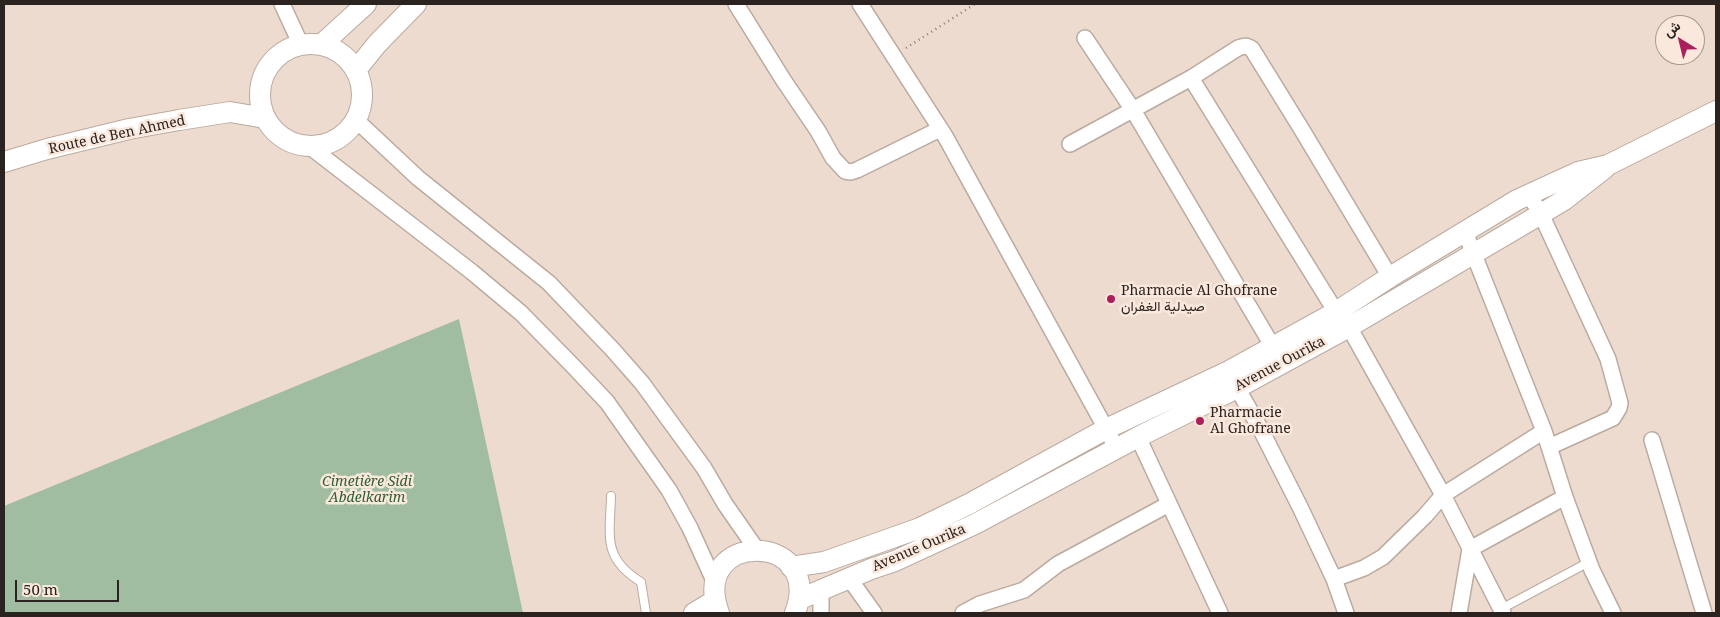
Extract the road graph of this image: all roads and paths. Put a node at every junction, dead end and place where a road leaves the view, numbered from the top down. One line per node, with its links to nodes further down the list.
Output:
1 (282, 4): 9 (street)
2 (366, 4): 8 (street)
3 (416, 4): 11 (street)
4 (736, 4): 19 (street)
5 (860, 4): 10 (street)
6 (975, 4): 10 (path)
7 (1085, 38): 14 (street)
8 (321, 44): 9 (street); 11 (street)
9 (300, 45): 13 (street)
10 (894, 55): 19 (street)
11 (356, 70): 18 (street)
12 (1191, 78): 14 (street); 28 (street); 29 (street)
13 (260, 93): 16 (street, Route de Ben Ahmed); 17 (street)
14 (1133, 110): 20 (street); 30 (street)
15 (1716, 111): 23 (street, Avenue Ourika)
16 (230, 112): 17 (street, Route de Ben Ahmed); 22 (street, Route de Ben Ahmed)
17 (265, 118): 21 (street)
18 (355, 119): 21 (street); 43 (street)
19 (940, 129): 32 (street)
20 (1070, 144)
21 (309, 146): 49 (street)
22 (4, 162)
23 (1608, 165): 24 (street, Avenue Ourika); 25 (street, Avenue Ourika)
24 (1529, 195): 25 (street); 26 (street, Avenue Ourika)
25 (1541, 214): 27 (street, Avenue Ourika); 36 (street)
26 (1465, 232): 27 (street); 28 (street, Avenue Ourika)
27 (1474, 252): 29 (street, Avenue Ourika); 33 (street)
28 (1390, 277): 29 (street, Avenue Ourika)
29 (1342, 319): 30 (street, Avenue Ourika); 31 (street, Avenue Ourika); 38 (street)
30 (1273, 347): 31 (street, Avenue Ourika)
31 (1233, 380): 32 (street, Avenue Ourika); 34 (street, Avenue Ourika); 47 (street)
32 (1106, 429): 37 (street); 45 (street, Avenue Ourika)
33 (1544, 431): 36 (street); 38 (street)
34 (1138, 437): 37 (street, Avenue Ourika); 41 (street)
35 (1652, 440): 61 (street)
36 (1549, 447): 40 (street)
37 (1117, 449): 46 (street, Avenue Ourika)
38 (1443, 495): 42 (street); 47 (street)
39 (611, 496): 52 (lane)
40 (1565, 497): 42 (street); 44 (street)
41 (1169, 504): 56 (street); 57 (street)
42 (1470, 549): 51 (street); 59 (street)
43 (757, 550): 45 (street); 49 (street)
44 (1589, 562): 51 (lane); 60 (street)
45 (791, 567): 50 (street, Avenue Ourika)
46 (848, 578): 48 (street, Avenue Ourika); 55 (street)
47 (1334, 579): 58 (street)
48 (821, 590): 50 (street, Avenue Ourika); 54 (street)
49 (716, 599): 53 (street)
50 (797, 606)
51 (1502, 611)
52 (646, 613)
53 (694, 613)
54 (821, 613)
55 (874, 613)
56 (963, 613)
57 (1220, 613)
58 (1346, 613)
59 (1459, 613)
60 (1613, 613)
61 (1704, 613)

